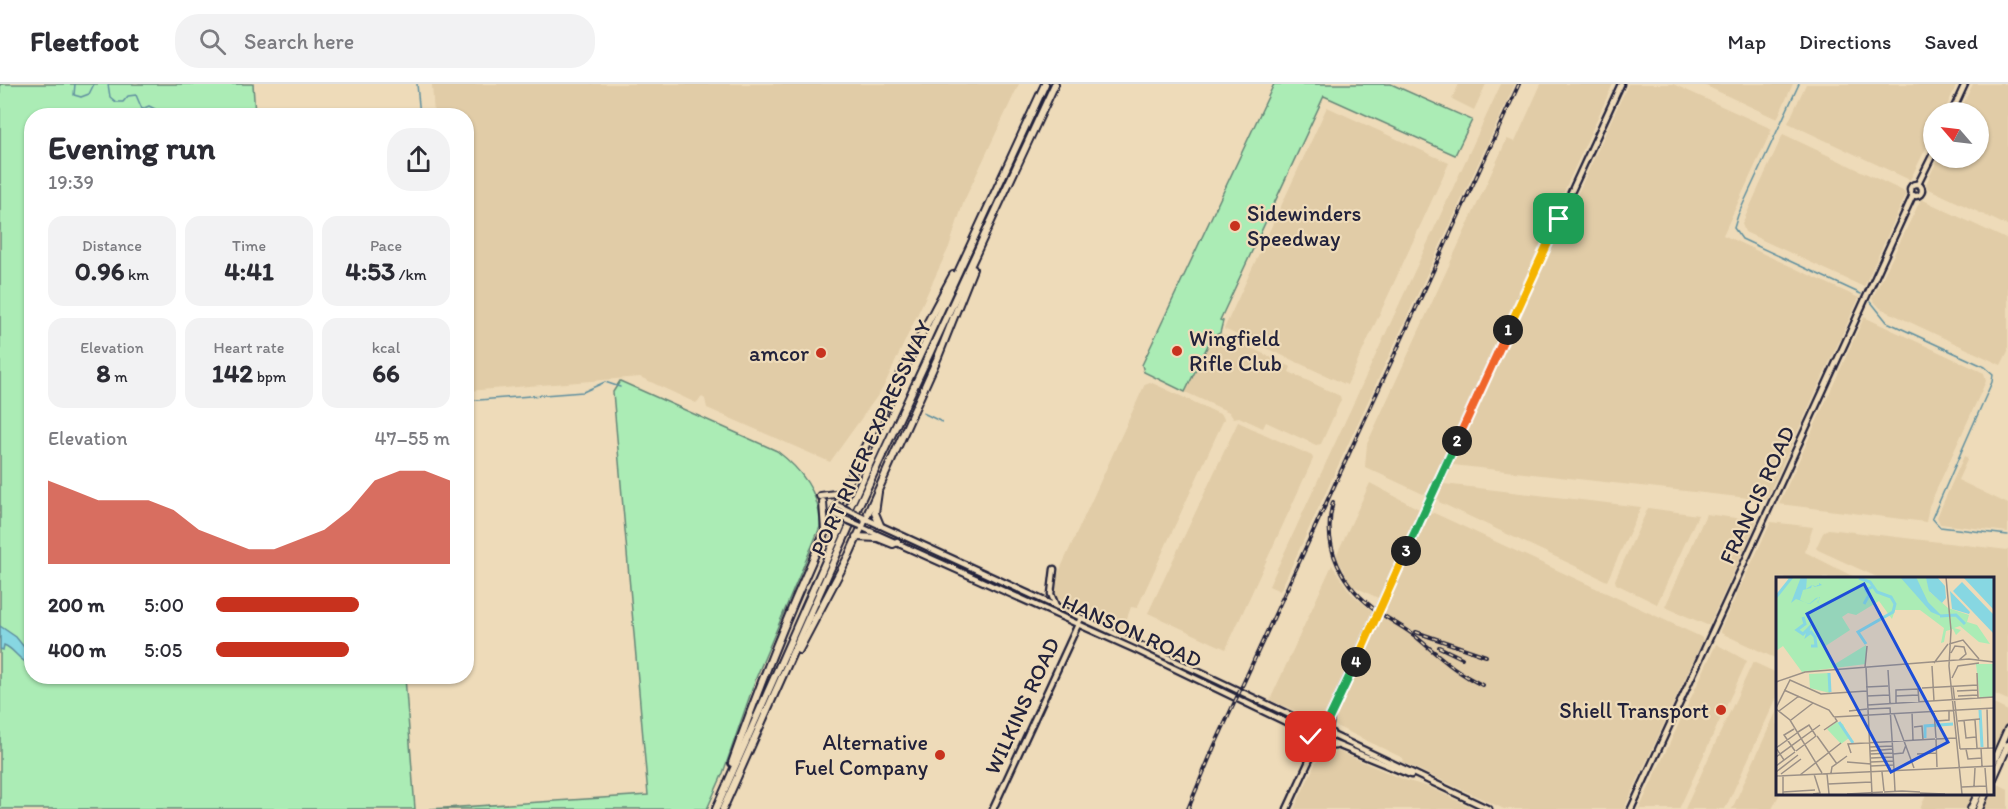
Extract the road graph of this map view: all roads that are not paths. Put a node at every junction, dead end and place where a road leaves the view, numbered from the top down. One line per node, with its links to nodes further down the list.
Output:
1 (1045, 84): 7 (highway, PORT RIVER EXPRESSWAY)
2 (1055, 84): 8 (highway, PORT RIVER EXPRESSWAY)
3 (1621, 84): 26 (street)
4 (1965, 84): 5 (street)
5 (1957, 102)
6 (1926, 168): 46 (street, FRANCIS ROAD)
7 (986, 214): 10 (highway); 40 (highway, PORT RIVER EXPRESSWAY)
8 (991, 223): 9 (highway); 23 (highway, PORT RIVER EXPRESSWAY)
9 (880, 483): 13 (highway); 14 (highway)
10 (843, 492): 11 (highway); 16 (highway)
11 (837, 505): 12 (highway); 13 (street, HANSON ROAD, bridge)
12 (833, 514): 15 (street, HANSON ROAD, bridge); 16 (highway)
13 (864, 518): 14 (street, HANSON ROAD); 15 (highway)
14 (880, 525): 20 (street, HANSON ROAD)
15 (861, 526): 17 (highway); 18 (street, HANSON ROAD)
16 (826, 531): 40 (highway)
17 (856, 537): 18 (highway); 23 (highway)
18 (897, 542): 22 (street, HANSON ROAD)
19 (1054, 569): 20 (street)
20 (1056, 606): 21 (street, HANSON ROAD)
21 (1080, 618): 22 (street, WILKINS ROAD); 24 (street, HANSON ROAD)
22 (1077, 624): 25 (street, HANSON ROAD); 43 (street, WILKINS ROAD)
23 (787, 668): 42 (highway, PORT RIVER EXPRESSWAY)
24 (1218, 681): 25 (street); 27 (street, HANSON ROAD)
25 (1206, 682): 30 (street, HANSON ROAD)
26 (1331, 716): 27 (street); 29 (street); 31 (street)
27 (1309, 724): 29 (street, HANSON ROAD)
28 (2008, 729): 36 (highway)
29 (1324, 730): 31 (street, HANSON ROAD); 32 (street)
30 (1310, 734): 32 (street, HANSON ROAD); 35 (street)
31 (1336, 736): 37 (street, HANSON ROAD)
32 (1320, 738): 34 (street, HANSON ROAD); 35 (street)
33 (2008, 745): 36 (highway)
34 (1339, 746): 35 (street); 37 (street, HANSON ROAD)
35 (1310, 759): 44 (street)
36 (1993, 767)
37 (1417, 776): 45 (street, HANSON ROAD)
38 (1978, 794): 47 (highway)
39 (1985, 794): 48 (highway)
40 (722, 796): 41 (highway, PORT RIVER EXPRESSWAY)
41 (716, 809)
42 (723, 809)
43 (993, 809)
44 (1287, 809)
45 (1489, 809)
46 (1631, 809)
47 (1971, 809)
48 (1979, 809)

